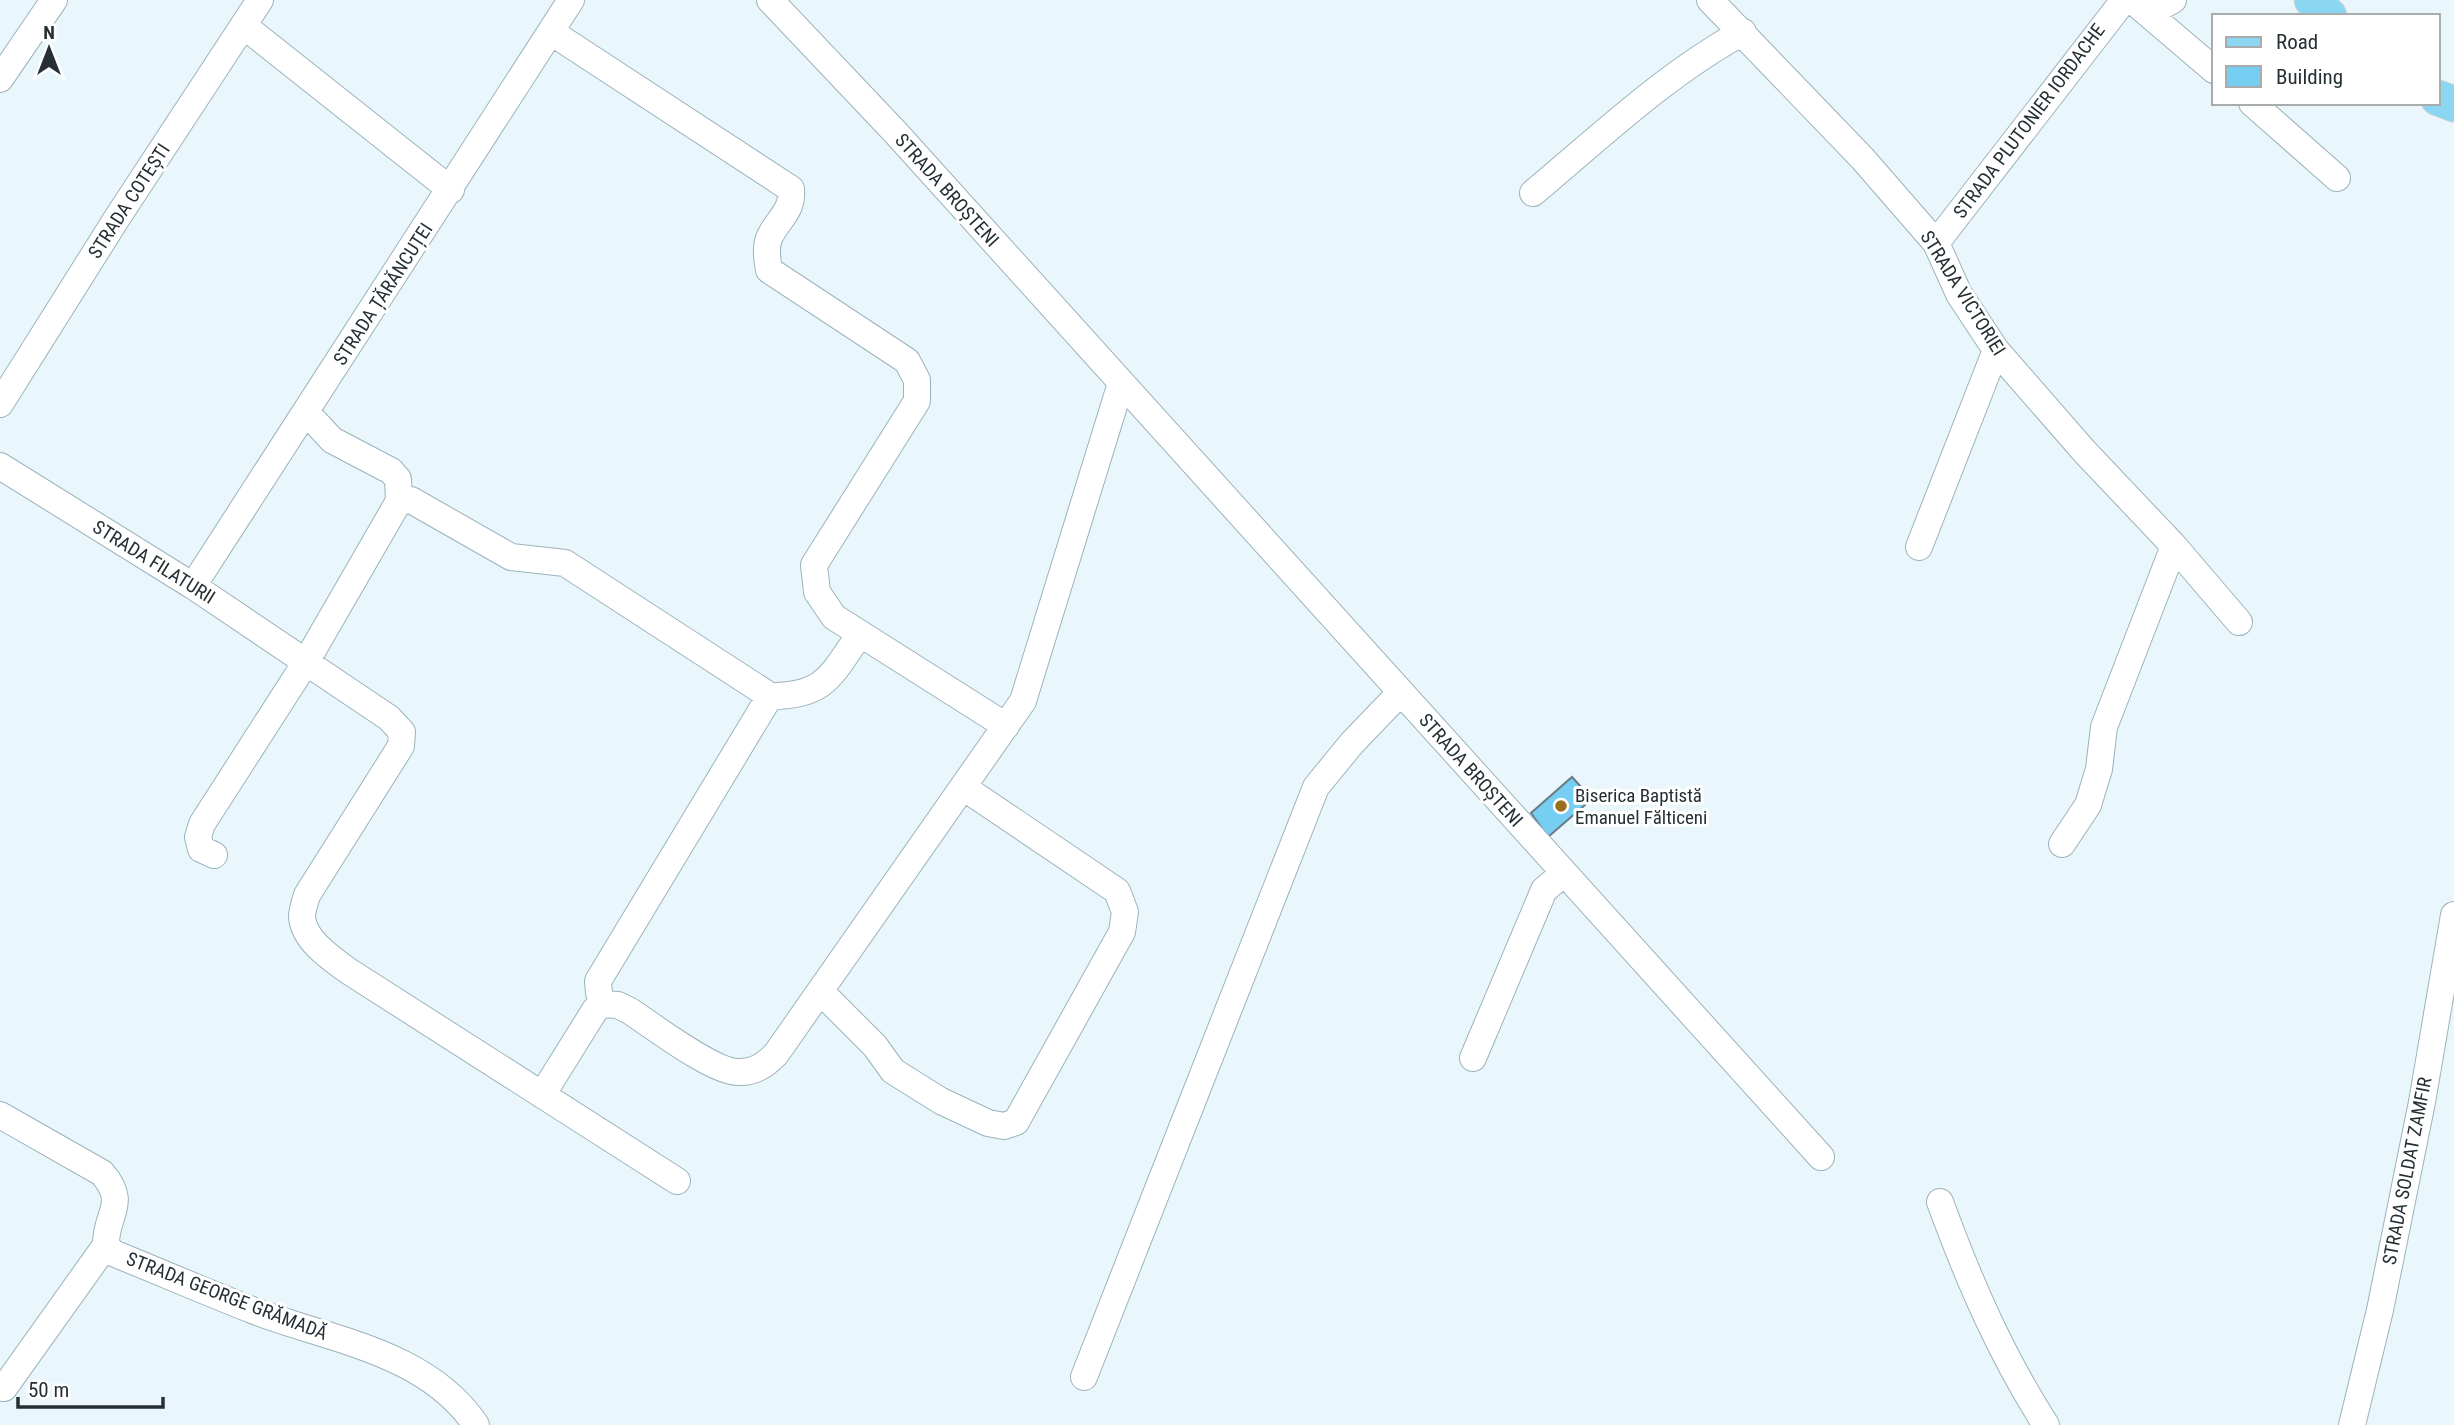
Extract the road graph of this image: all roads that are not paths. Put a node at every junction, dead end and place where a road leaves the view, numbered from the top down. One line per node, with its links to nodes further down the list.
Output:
1 (260, 0): 11 (street, STRADA COTEȘTI)
2 (571, 0): 12 (street, STRADA ȚĂRĂNCUȚEI)
3 (770, 0): 22 (street, STRADA BROȘTENI)
4 (1710, 0): 13 (street, STRADA VICTORIEI)
5 (2124, 0): 20 (street, STRADA PLUTONIER IORDACHE)
6 (2173, 0): 9 (street)
7 (2312, 0): 10 (main road)
8 (43, 3): 15 (street)
9 (2140, 6): 14 (street)
10 (2327, 14)
11 (244, 26): 18 (street); 23 (street, STRADA COTEȘTI)
12 (551, 32): 18 (street, STRADA ȚĂRĂNCUȚEI); 31 (street)
13 (1743, 32): 19 (street); 20 (street, STRADA VICTORIEI)
14 (2212, 68)
15 (0, 79)
16 (2254, 105): 17 (street)
17 (2337, 178)
18 (451, 190): 24 (street, STRADA ȚĂRĂNCUȚEI)
19 (1534, 193)
20 (1936, 243): 21 (street, STRADA VICTORIEI)
21 (1996, 350): 27 (street, STRADA VICTORIEI); 28 (street)
22 (1121, 383): 33 (street, STRADA BROȘTENI); 35 (street)
23 (0, 404)
24 (307, 413): 26 (street); 29 (street, STRADA ȚĂRĂNCUȚEI)
25 (0, 466): 29 (street, STRADA FILATURII)
26 (399, 501): 32 (street); 34 (street)
27 (2174, 546): 30 (street, STRADA VICTORIEI); 37 (street)
28 (1919, 547)
29 (193, 586): 32 (street, STRADA FILATURII)
30 (2239, 622)
31 (860, 634): 34 (street); 35 (street)
32 (306, 662): 38 (street); 44 (street, STRADA FILATURII)
33 (1401, 692): 39 (street, STRADA BROȘTENI); 50 (street)
34 (770, 696): 42 (street)
35 (1006, 726): 36 (street)
36 (963, 787): 41 (street); 41 (street)
37 (2062, 844)
38 (214, 855)
39 (1564, 873): 43 (street); 46 (street, STRADA BROȘTENI)
40 (2454, 915): 54 (street, STRADA SOLDAT ZAMFIR)
41 (818, 993): 42 (street)
42 (603, 1004): 44 (street)
43 (1472, 1058)
44 (542, 1095): 47 (street)
45 (0, 1115): 49 (street, STRADA GEORGE GRĂMADĂ)
46 (1821, 1157)
47 (677, 1181)
48 (1940, 1202): 53 (street)
49 (106, 1245): 51 (street); 52 (street, STRADA GEORGE GRĂMADĂ)
50 (1084, 1377)
51 (4, 1388)
52 (476, 1425)
53 (2046, 1425)
54 (2352, 1425)

